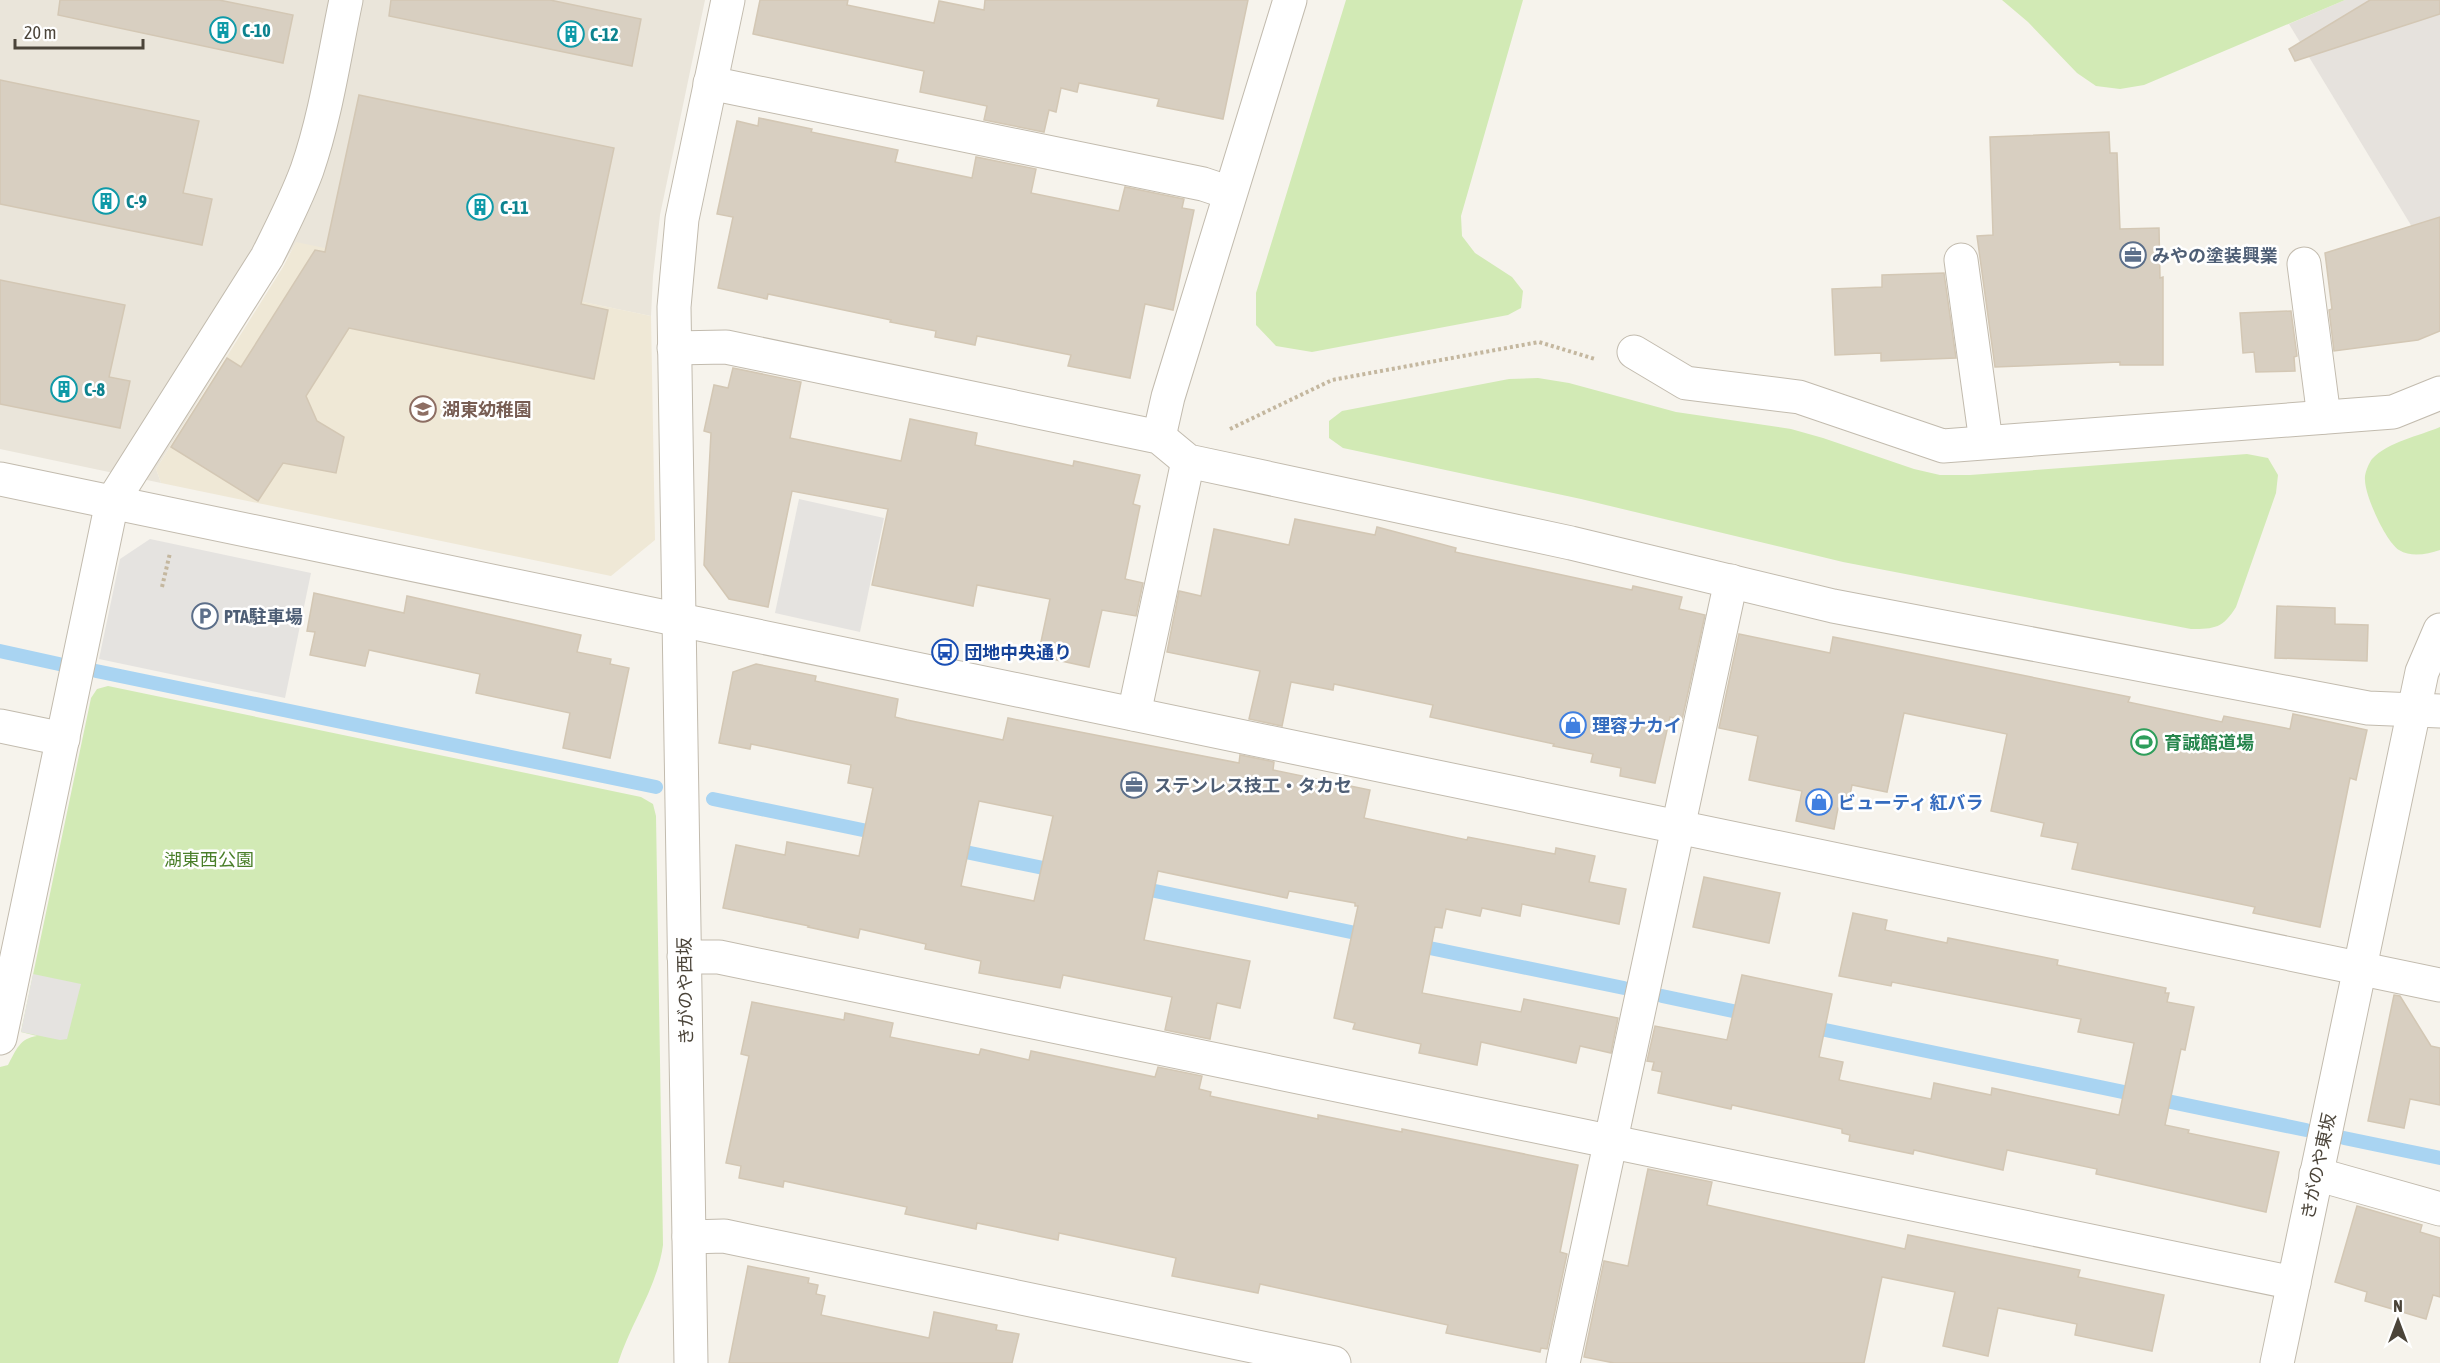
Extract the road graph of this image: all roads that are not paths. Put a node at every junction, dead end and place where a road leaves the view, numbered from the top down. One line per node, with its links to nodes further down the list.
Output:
1 (346, 0): 16 (street)
2 (728, 0): 4 (street, きがのや西坂)
3 (1290, 0): 5 (street)
4 (710, 82): 5 (street); 8 (street, きがのや西坂)
5 (1230, 193): 12 (street)
6 (1961, 260): 13 (street)
7 (2304, 264): 11 (street)
8 (674, 348): 12 (street); 18 (street, きがのや西坂)
9 (1634, 352): 13 (street)
10 (2440, 393): 11 (street)
11 (2324, 417): 13 (street)
12 (1160, 437): 14 (street)
13 (1986, 442)
14 (1188, 461): 17 (street); 21 (street)
15 (0, 479): 16 (street)
16 (112, 502): 18 (street); 23 (street)
17 (1731, 581): 20 (street); 24 (street)
18 (679, 620): 21 (street); 25 (street, きがのや西坂)
19 (2440, 630): 20 (street, きがのや東坂)
20 (2427, 710): 26 (street, きがのや東坂)
21 (1134, 714): 24 (street)
22 (0, 726): 23 (street)
23 (63, 739): 28 (street)
24 (1679, 827): 26 (street); 29 (street)
25 (684, 957): 29 (street); 32 (street, きがのや西坂)
26 (2360, 969): 27 (street); 30 (street, きがのや東坂)
27 (2440, 985)
28 (0, 1038)
29 (1611, 1141): 33 (street); 36 (street)
30 (2316, 1174): 31 (street); 33 (street, きがのや東坂)
31 (2440, 1209)
32 (689, 1237): 34 (street, きがのや西坂); 35 (street)
33 (2294, 1283): 37 (street, きがのや東坂)
34 (691, 1363)
35 (1334, 1363)
36 (1563, 1363)
37 (2277, 1363)

